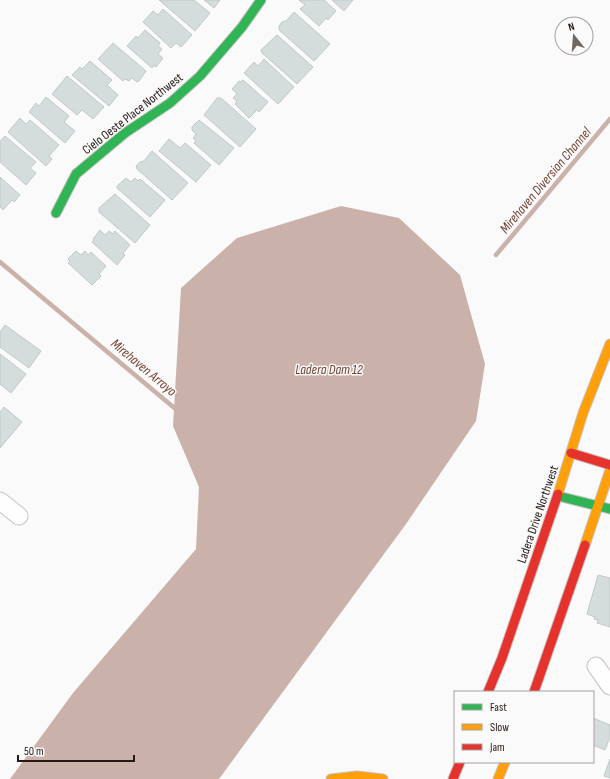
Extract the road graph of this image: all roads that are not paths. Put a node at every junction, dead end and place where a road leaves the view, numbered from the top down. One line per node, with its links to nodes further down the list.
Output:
1 (260, 0): 2 (main road, Cielo Oeste Place Northwest)
2 (56, 213)
3 (610, 344): 4 (main road, Ladera Drive Northwest)
4 (571, 453): 5 (main road); 7 (main road, Ladera Drive Northwest)
5 (610, 465)
6 (610, 470): 9 (main road)
7 (558, 496): 9 (main road); 14 (main road, Ladera Drive Northwest)
8 (0, 501): 11 (street)
9 (598, 506): 10 (main road); 15 (main road)
10 (610, 509)
11 (19, 516)
12 (596, 666): 13 (street)
13 (610, 686)
14 (488, 691)
15 (534, 691)
16 (460, 763): 20 (main road)
17 (506, 763): 21 (main road)
18 (331, 779): 19 (main road)
19 (383, 779)
20 (453, 779)
21 (498, 779)

